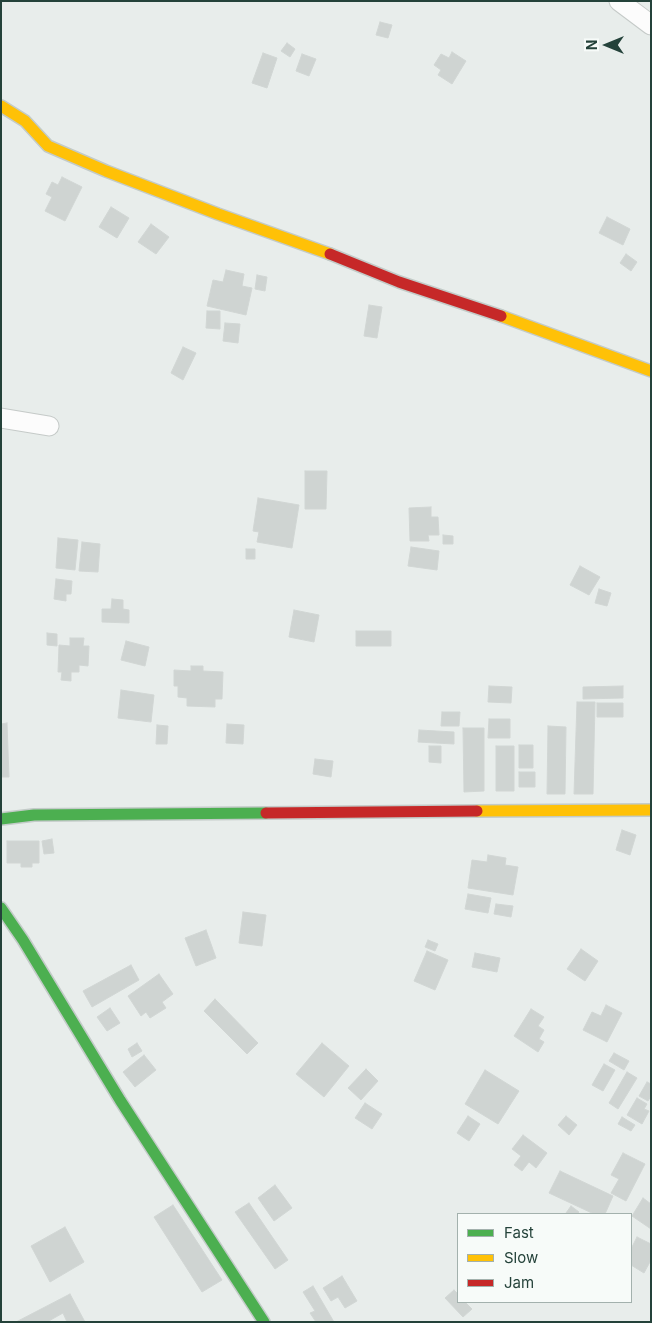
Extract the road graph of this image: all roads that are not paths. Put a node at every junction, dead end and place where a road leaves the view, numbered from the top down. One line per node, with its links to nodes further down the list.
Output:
1 (619, 1): 2 (street)
2 (651, 25)
3 (1, 106): 4 (street)
4 (651, 371)
5 (1, 418): 6 (street)
6 (50, 426)
7 (651, 810): 8 (street)
8 (1, 819)
9 (1, 908): 10 (street)
10 (264, 1322)

